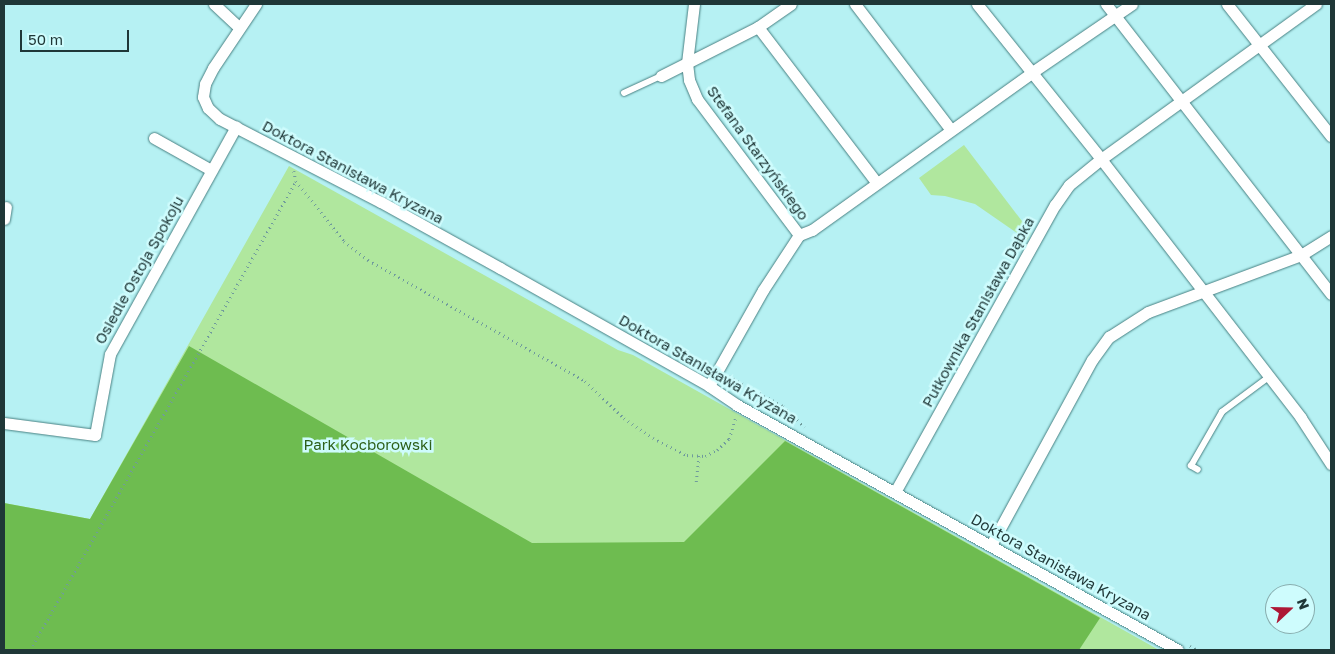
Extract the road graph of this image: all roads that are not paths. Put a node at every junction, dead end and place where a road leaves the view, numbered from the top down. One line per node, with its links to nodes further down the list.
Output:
1 (214, 4): 12 (street)
2 (256, 4): 12 (street)
3 (694, 4): 15 (street, Stefana Starzyńskiego)
4 (791, 4): 13 (street)
5 (855, 4): 21 (street)
6 (977, 4): 16 (street)
7 (1106, 4): 11 (street)
8 (1132, 4): 11 (street)
9 (1227, 4): 14 (street)
10 (1316, 4): 14 (street, Pułkownika Stanisława Dąbka)
11 (1115, 16): 16 (street); 19 (street)
12 (239, 27): 20 (street, Doktora Stanisława Kryzana)
13 (758, 27): 15 (street); 26 (street)
14 (1261, 45): 19 (street, Pułkownika Stanisława Dąbka); 22 (street)
15 (687, 63): 17 (street); 29 (street, Stefana Starzyńskiego)
16 (1030, 73): 21 (street); 24 (street)
17 (661, 76): 18 (lane)
18 (624, 93)
19 (1181, 102): 24 (street, Pułkownika Stanisława Dąbka); 31 (street)
20 (236, 127): 25 (street, Osiedle Ostoja Spokoju); 35 (street, Doktora Stanisława Kryzana)
21 (951, 130): 26 (street)
22 (1331, 136)
23 (154, 138): 25 (street)
24 (1101, 159): 32 (street); 39 (street, Pułkownika Stanisława Dąbka)
25 (212, 170): 36 (street, Osiedle Ostoja Spokoju)
26 (877, 183): 29 (street)
27 (6, 207): 28 (street)
28 (4, 219)
29 (799, 235): 35 (street, Stefana Starzyńskiego)
30 (1331, 236): 31 (street)
31 (1301, 255): 32 (street); 33 (street)
32 (1202, 292): 34 (street); 40 (street)
33 (1331, 294)
34 (1269, 377): 37 (street); 38 (lane)
35 (709, 386): 39 (street, Doktora Stanisława Kryzana)
36 (4, 423)
37 (1331, 464)
38 (1198, 470)
39 (895, 492): 40 (street, Doktora Stanisława Kryzana)
40 (991, 545): 41 (street, Doktora Stanisława Kryzana)
41 (1177, 650)

